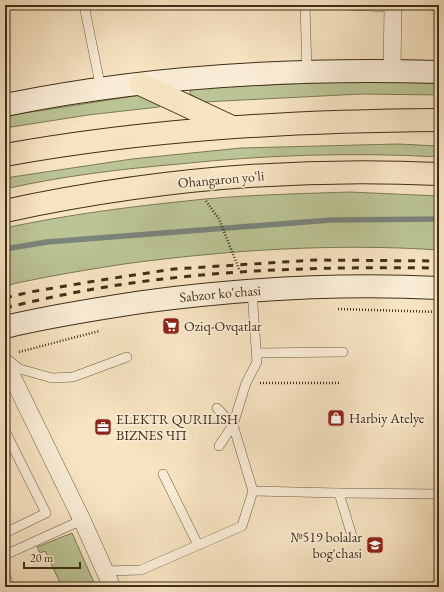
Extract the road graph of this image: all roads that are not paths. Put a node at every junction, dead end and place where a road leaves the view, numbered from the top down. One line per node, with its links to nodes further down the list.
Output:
1 (84, 5): 9 (lane)
2 (305, 5): 6 (lane)
3 (342, 5): 4 (lane)
4 (393, 6): 5 (street)
5 (392, 71): 6 (main road); 7 (main road)
6 (307, 72): 8 (main road)
7 (439, 72)
8 (140, 84): 9 (main road); 12 (highway)
9 (101, 89): 10 (main road)
10 (5, 105)
11 (439, 120): 12 (highway)
12 (231, 127): 13 (highway)
13 (5, 155)
14 (439, 174): 15 (highway, Ohangaron yoʻli)
15 (5, 211)
16 (439, 288): 17 (main road, Sabzor ko'chasi)
17 (252, 291): 18 (main road, Sabzor ko'chasi); 20 (lane)
18 (5, 327)
19 (343, 352): 20 (lane)
20 (256, 354): 24 (lane)
21 (127, 357): 22 (lane)
22 (7, 358): 31 (street)
23 (217, 408): 24 (lane)
24 (233, 424): 26 (lane); 28 (lane)
25 (5, 431): 32 (lane)
26 (219, 446)
27 (163, 474): 34 (lane)
28 (253, 491): 29 (lane); 34 (lane)
29 (339, 493): 30 (lane); 33 (lane)
30 (439, 494)
31 (82, 520): 35 (lane); 36 (street)
32 (5, 533)
33 (352, 536)
34 (198, 546): 36 (lane)
35 (5, 555)
36 (105, 571): 39 (street)
37 (5, 575): 38 (lane)
38 (10, 587)
39 (112, 587)

